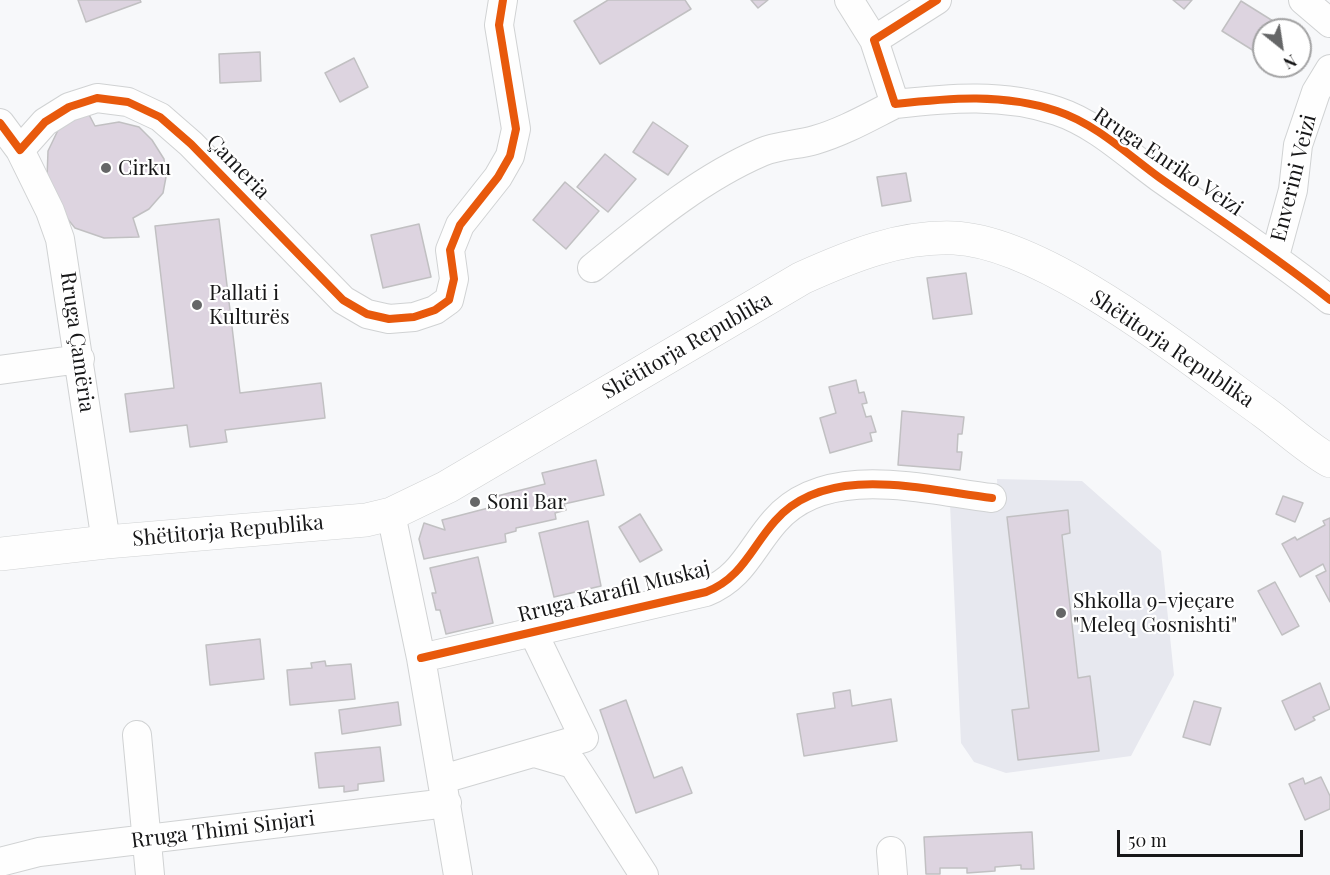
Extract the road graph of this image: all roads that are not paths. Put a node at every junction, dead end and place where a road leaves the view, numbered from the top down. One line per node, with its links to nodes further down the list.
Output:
1 (503, 0): 10 (street, Çameria)
2 (849, 0): 6 (street)
3 (937, 0): 6 (street)
4 (1303, 0): 5 (street)
5 (1330, 23)
6 (874, 40): 8 (street)
7 (1330, 69): 11 (street, Enverini Veizi)
8 (895, 104): 11 (street, Rruga Enriko Veizi); 12 (street)
9 (0, 123): 10 (street)
10 (20, 150): 14 (street, Rruga Çamëria)
11 (1275, 256): 13 (street, Rruga Enriko Veizi)
12 (592, 268)
13 (1330, 300)
14 (80, 359): 15 (street); 19 (street, Rruga Çamëria)
15 (0, 370)
16 (1330, 460): 18 (main road, Shëtitorja Republika)
17 (992, 498): 21 (street, Rruga Karafil Muskaj)
18 (391, 514): 19 (main road, Shëtitorja Republika); 22 (street)
19 (106, 542): 20 (main road, Shëtitorja Republika)
20 (0, 554)
21 (532, 630): 22 (street, Rruga Karafil Muskaj); 24 (street, Rruga Thimi Sinjari)
22 (421, 658): 25 (street)
23 (136, 735): 26 (street)
24 (534, 753): 25 (street, Rruga Thimi Sinjari); 30 (street)
25 (445, 791): 26 (street, Rruga Thimi Sinjari); 29 (street)
26 (146, 840): 27 (street, Rruga Thimi Sinjari); 28 (street)
27 (0, 862)
28 (150, 875)
29 (458, 875)
30 (644, 875)

